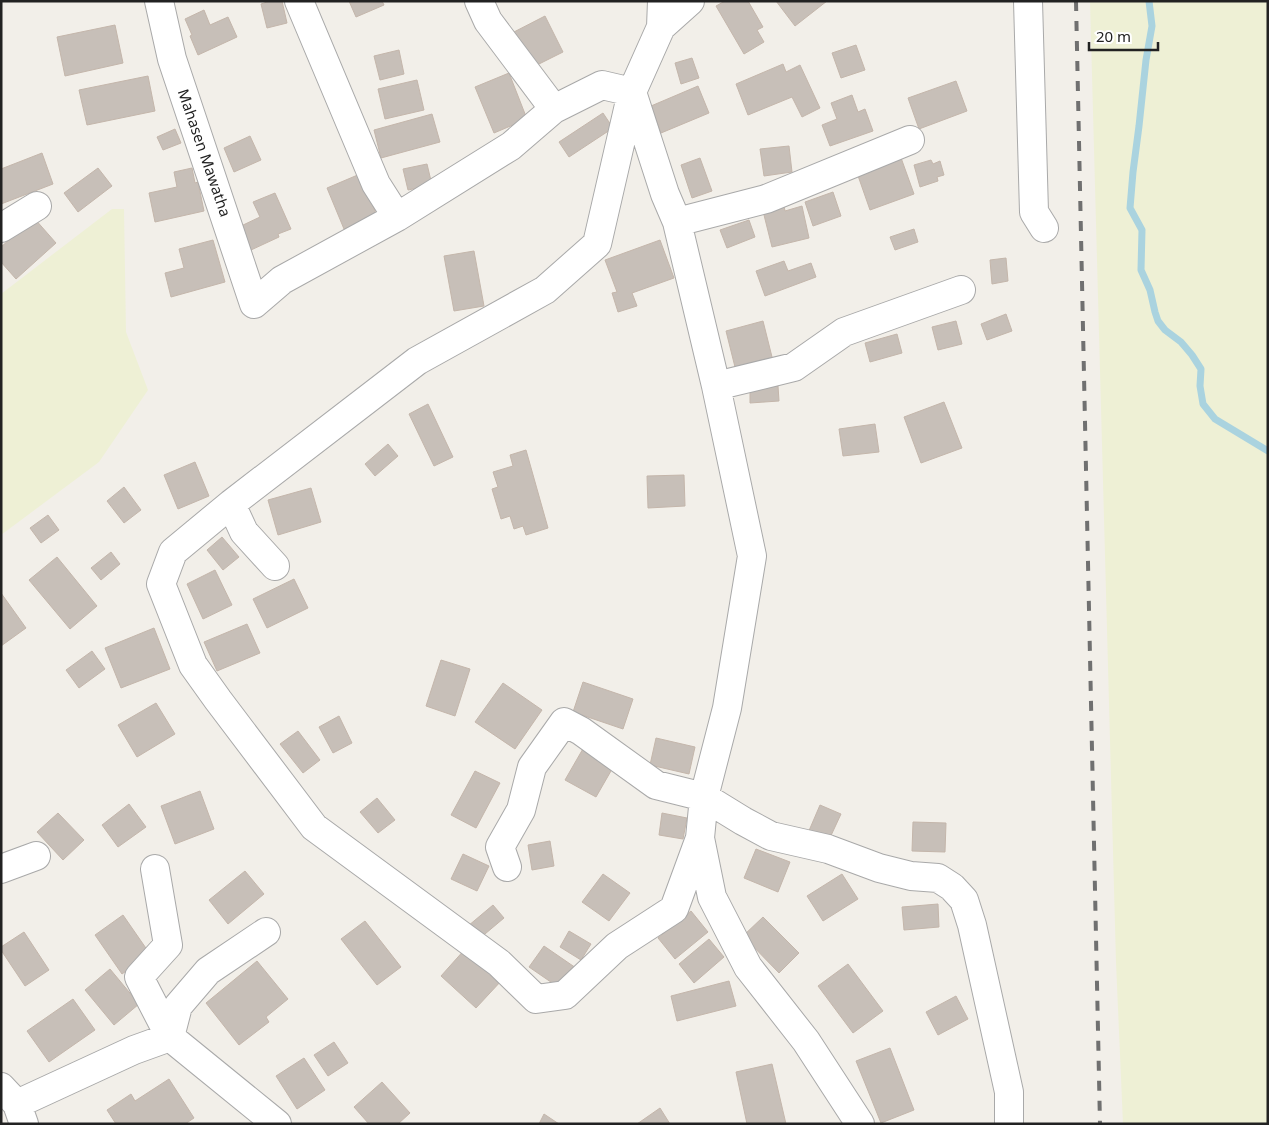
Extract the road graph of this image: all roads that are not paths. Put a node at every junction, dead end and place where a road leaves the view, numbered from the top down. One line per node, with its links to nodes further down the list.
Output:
1 (159, 1): 11 (street, Mahasen Mawatha)
2 (299, 1): 11 (street)
3 (479, 1): 8 (street)
4 (690, 1): 6 (street)
5 (1028, 1): 14 (street)
6 (662, 14): 7 (street)
7 (632, 92): 8 (street); 12 (street); 17 (street)
8 (554, 110): 11 (street)
9 (910, 140): 12 (street)
10 (37, 206): 13 (street)
11 (397, 217)
12 (677, 222): 16 (street)
13 (1, 228)
14 (1044, 228)
15 (960, 290): 16 (street)
16 (716, 386): 19 (street)
17 (232, 504): 18 (street); 20 (street)
18 (276, 566)
19 (704, 797): 20 (street); 22 (street); 30 (street)
20 (700, 838): 29 (street)
21 (36, 856): 23 (street)
22 (507, 868)
23 (1, 869)
24 (156, 869): 26 (street)
25 (266, 932): 26 (street)
26 (170, 1037): 27 (street); 28 (street)
27 (14, 1105)
28 (277, 1124)
29 (860, 1124)
30 (1009, 1124)

